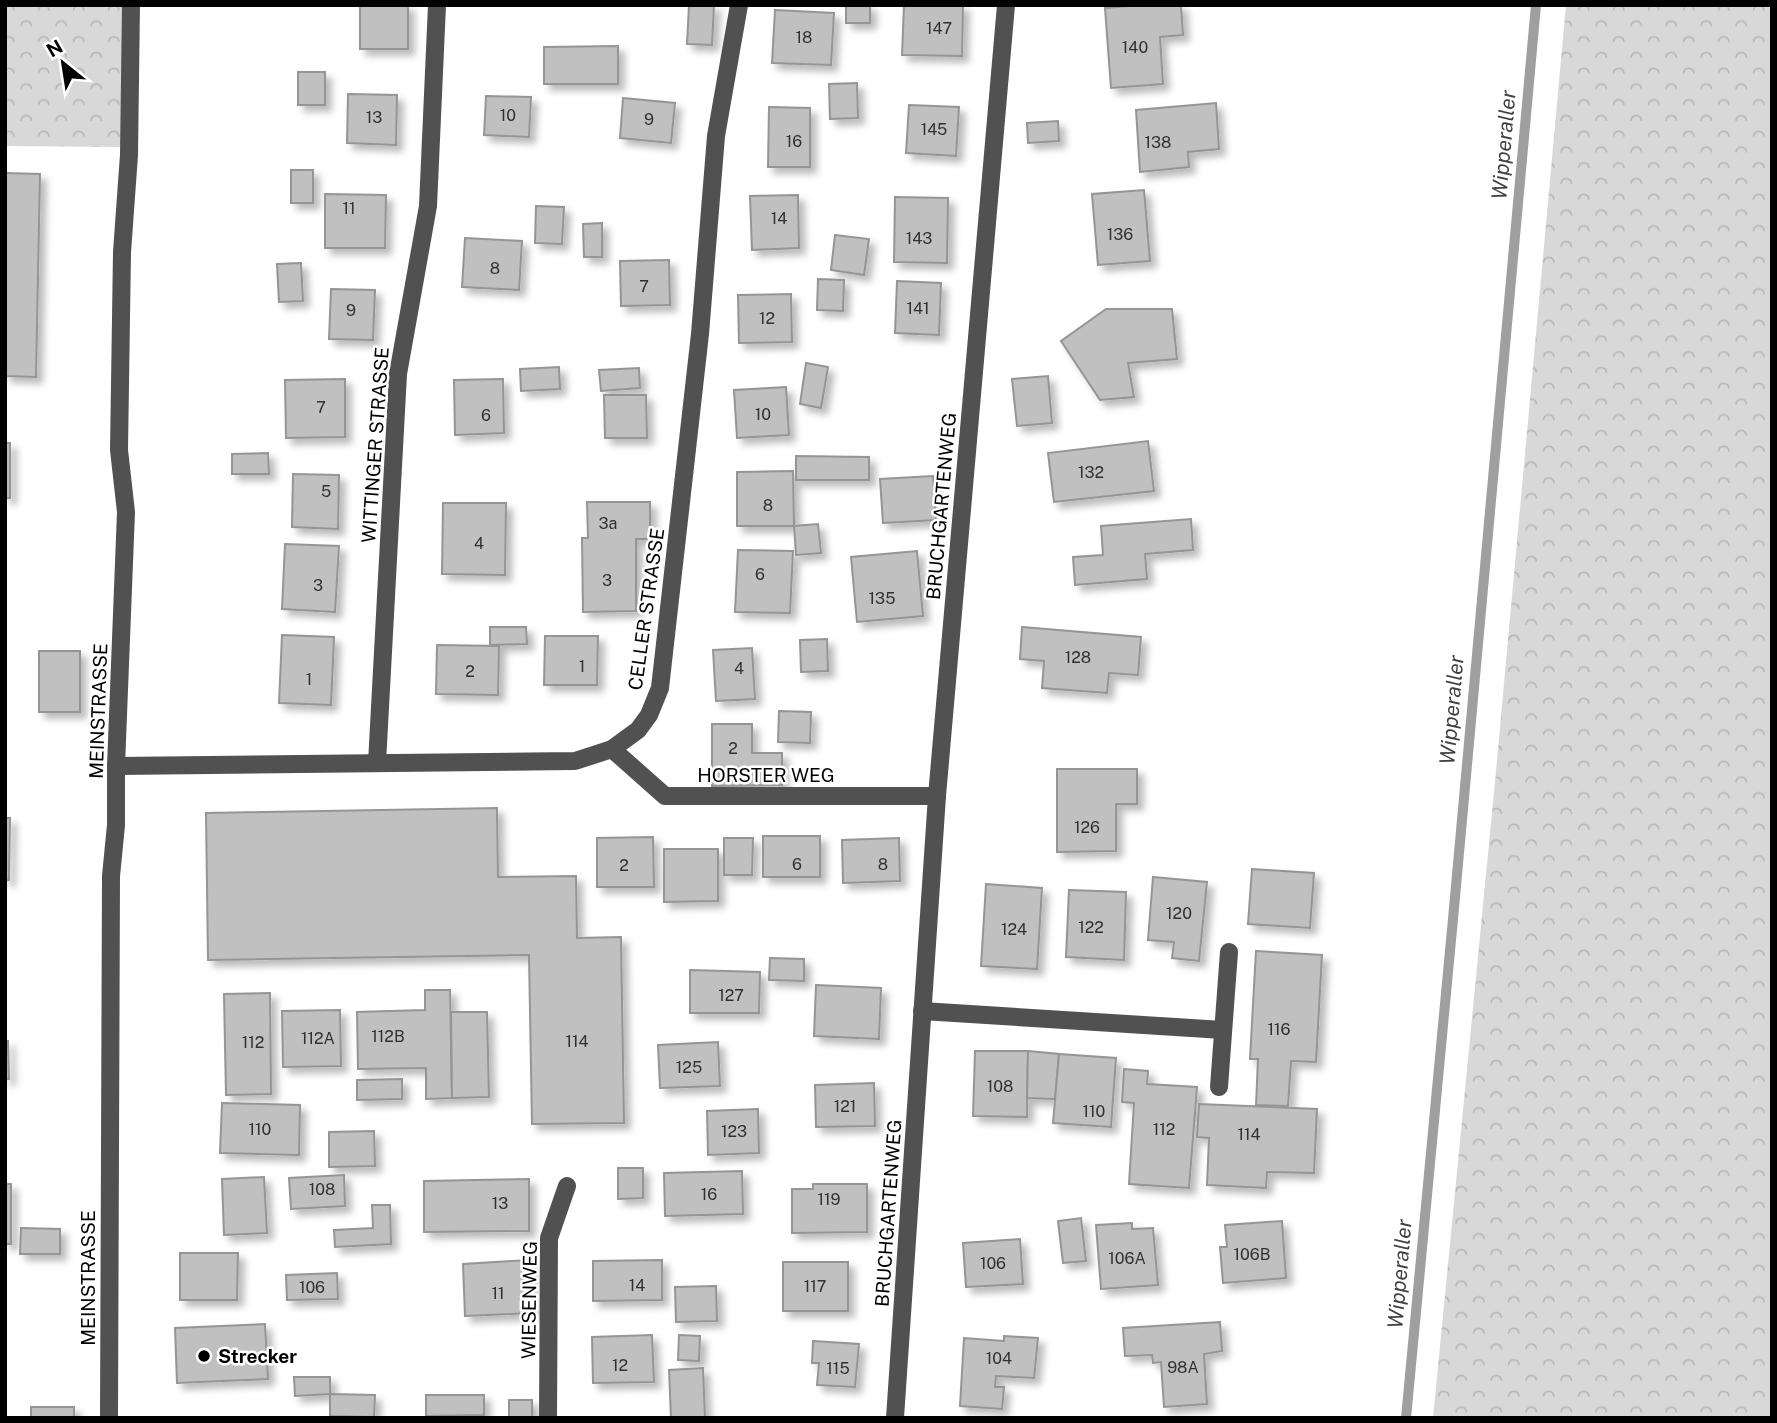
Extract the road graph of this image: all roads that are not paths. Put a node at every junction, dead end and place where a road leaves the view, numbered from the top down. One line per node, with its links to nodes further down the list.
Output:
1 (131, 5): 7 (street, MEINSTRASSE)
2 (437, 5): 6 (street, WITTINGER STRASSE)
3 (739, 5): 5 (street, CELLER STRASSE)
4 (1006, 5): 8 (street, BRUCHGARTENWEG)
5 (612, 749): 6 (street, CELLER STRASSE); 8 (street, HORSTER WEG)
6 (377, 763): 7 (street, CELLER STRASSE)
7 (116, 766): 14 (street, MEINSTRASSE)
8 (937, 796): 10 (street, BRUCHGARTENWEG)
9 (1228, 952): 11 (street)
10 (922, 1011): 11 (street); 16 (street, BRUCHGARTENWEG)
11 (1223, 1030): 12 (street)
12 (1219, 1087)
13 (567, 1185): 15 (street, WIESENWEG)
14 (109, 1418)
15 (548, 1418)
16 (895, 1418)

